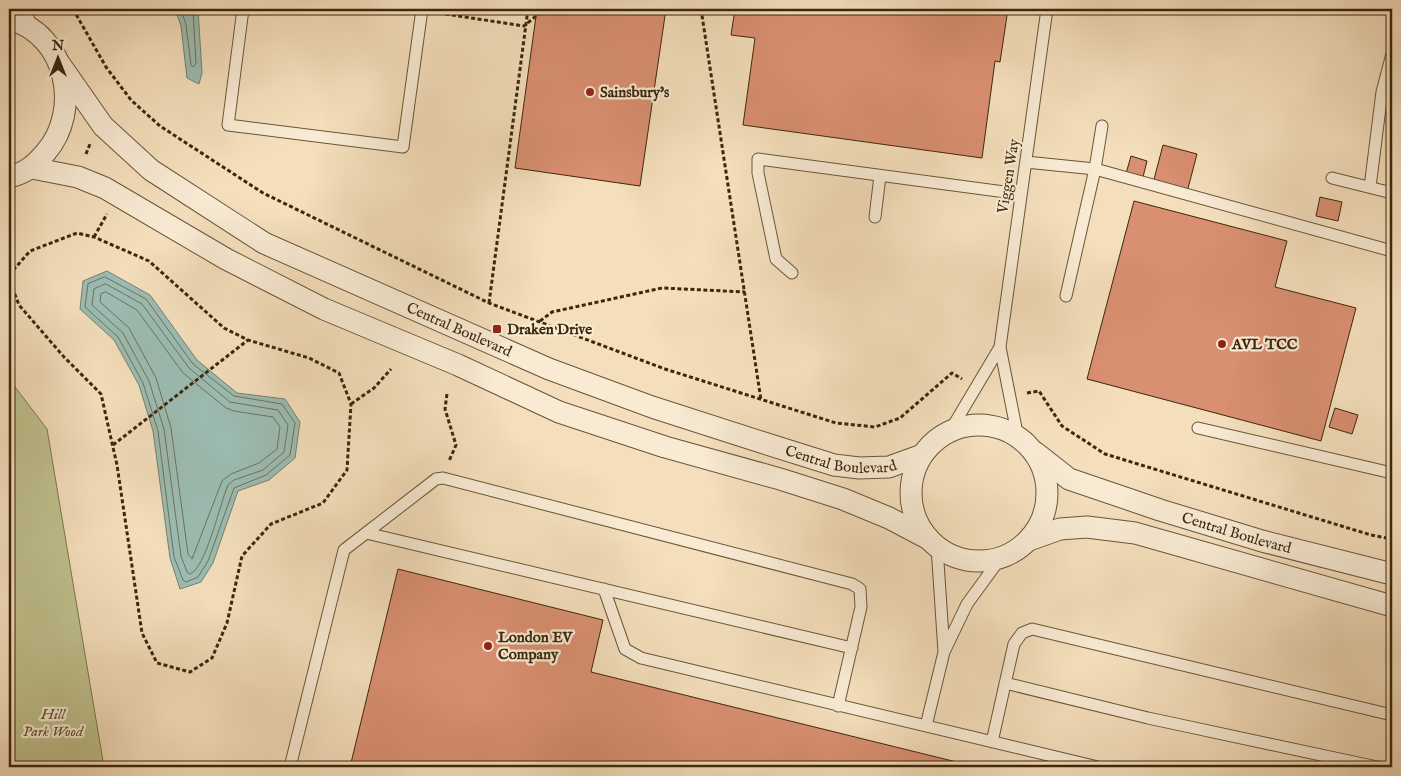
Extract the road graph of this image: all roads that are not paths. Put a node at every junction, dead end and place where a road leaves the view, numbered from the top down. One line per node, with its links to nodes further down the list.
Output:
1 (26, 9): 6 (lane)
2 (243, 9): 4 (lane)
3 (1047, 9): 10 (lane, Viggen Way)
4 (422, 10)
5 (9, 19): 6 (street, Central Boulevard)
6 (31, 30): 8 (street, Central Boulevard)
7 (1392, 54): 16 (lane)
8 (59, 63): 11 (street); 27 (street, Central Boulevard)
9 (1102, 126): 12 (lane)
10 (1026, 162): 12 (lane); 18 (lane, Viggen Way)
11 (32, 168): 14 (street); 31 (street, Central Boulevard)
12 (1095, 169): 20 (lane); 22 (lane)
13 (880, 176): 18 (lane); 19 (lane); 21 (lane)
14 (9, 177)
15 (1332, 178): 16 (lane)
16 (1370, 187): 17 (lane)
17 (1392, 193)
18 (1020, 194): 23 (lane, Viggen Way)
19 (874, 217)
20 (1392, 251)
21 (792, 273)
22 (1066, 296)
23 (1000, 347): 25 (lane, Viggen Way); 26 (lane, Viggen Way)
24 (1198, 428): 28 (lane)
25 (950, 431): 26 (street); 27 (street)
26 (1025, 444): 30 (street); 33 (street, Central Boulevard)
27 (922, 455): 31 (street)
28 (1392, 473)
29 (366, 533): 34 (lane); 36 (lane); 43 (lane)
30 (1029, 540): 32 (street); 35 (street, Central Boulevard)
31 (932, 542): 32 (street); 37 (lane)
32 (1002, 556): 37 (lane)
33 (1392, 574)
34 (604, 589): 36 (lane); 39 (lane)
35 (1392, 606)
36 (852, 648): 39 (lane)
37 (944, 652): 41 (lane)
38 (1005, 683): 40 (lane); 42 (lane); 45 (lane)
39 (838, 706): 41 (lane)
40 (1392, 715)
41 (926, 726): 42 (lane)
42 (992, 742): 44 (lane)
43 (290, 767)
44 (1098, 767)
45 (1377, 767)

